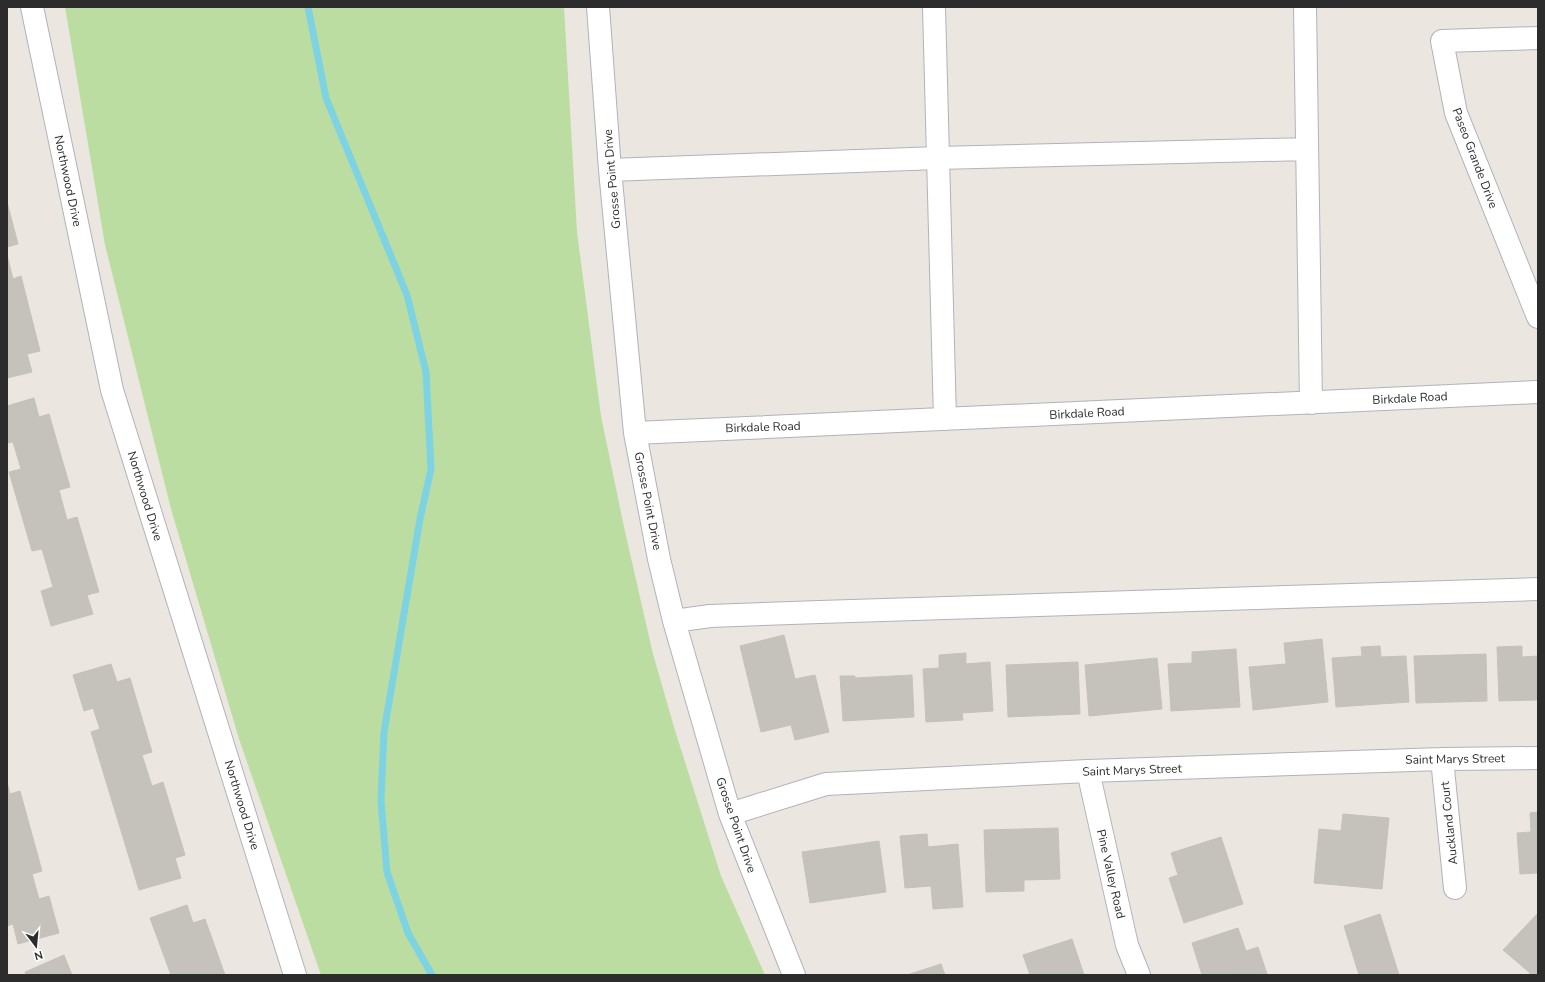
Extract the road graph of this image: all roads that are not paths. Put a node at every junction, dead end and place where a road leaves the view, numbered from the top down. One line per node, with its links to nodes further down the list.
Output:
1 (32, 7): 21 (street, Northwood Drive)
2 (598, 7): 8 (street, Grosse Point Drive)
3 (934, 7): 7 (street)
4 (1305, 7): 6 (street)
5 (1538, 38): 9 (street, Paseo Grande Drive)
6 (1307, 149): 7 (street); 11 (street)
7 (938, 158): 8 (street); 12 (street)
8 (610, 170): 13 (street, Grosse Point Drive)
9 (1538, 317)
10 (1538, 392): 11 (street, Birkdale Road)
11 (1311, 403): 12 (street, Birkdale Road)
12 (945, 419): 13 (street, Birkdale Road)
13 (635, 433): 15 (street, Grosse Point Drive)
14 (1538, 589): 15 (street)
15 (674, 621): 19 (street, Grosse Point Drive)
16 (1538, 758): 17 (street, Saint Marys Street)
17 (1442, 759): 18 (street, Saint Marys Street); 20 (street, Auckland Court)
18 (1088, 771): 19 (street, Saint Marys Street); 23 (street, Pine Valley Road)
19 (730, 814): 22 (street, Grosse Point Drive)
20 (1455, 888)
21 (295, 975)
22 (794, 975)
23 (1139, 975)

